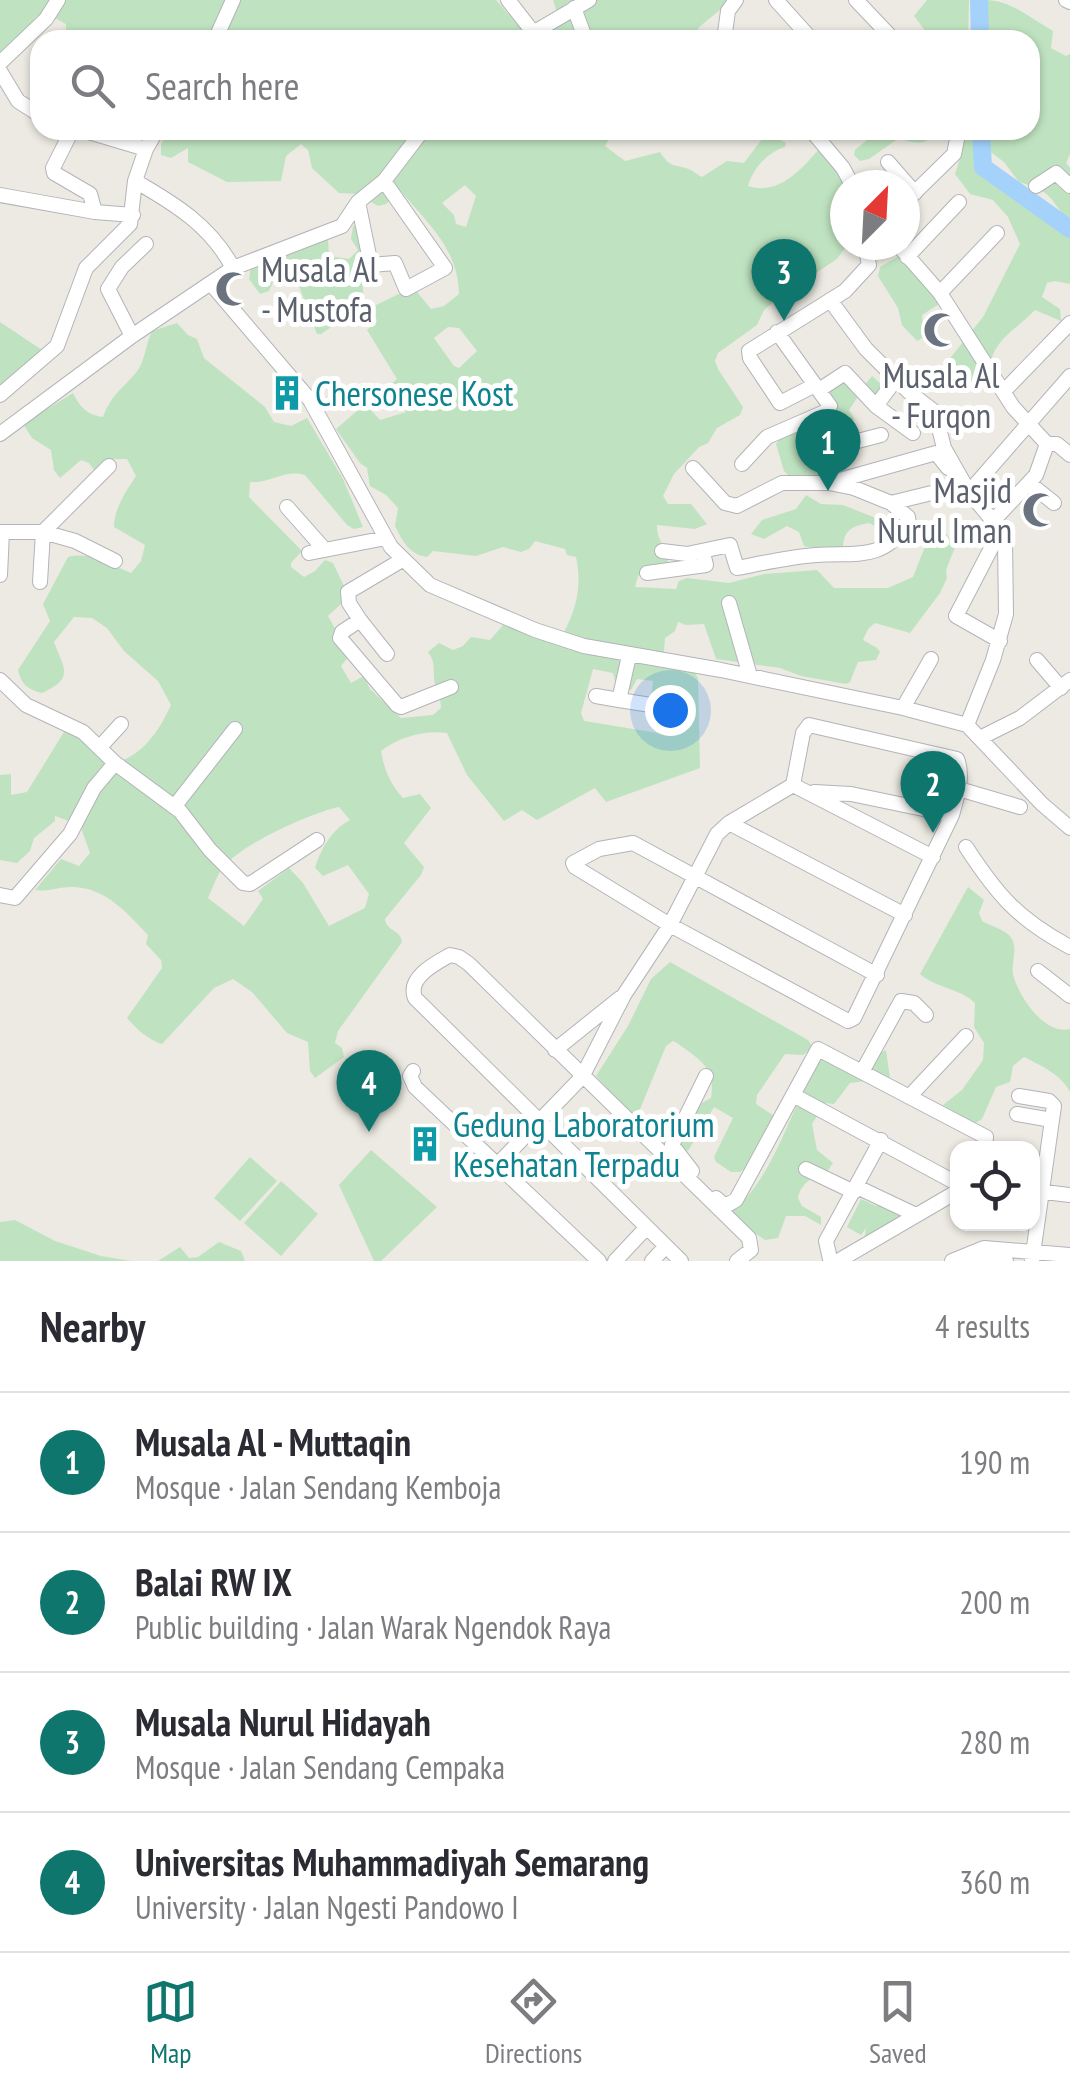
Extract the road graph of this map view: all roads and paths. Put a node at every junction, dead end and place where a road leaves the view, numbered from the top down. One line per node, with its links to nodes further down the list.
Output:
1 (58, 0): 9 (street)
2 (232, 0): 10 (street)
3 (508, 0): 11 (street)
4 (589, 0): 8 (street)
5 (736, 0): 14 (street)
6 (776, 0): 15 (street)
7 (858, 1): 16 (street)
8 (574, 8): 12 (street); 13 (street)
9 (34, 30)
10 (219, 30)
11 (524, 30)
12 (537, 30)
13 (582, 30)
14 (725, 30)
15 (803, 30)
16 (879, 30)
17 (30, 34): 18 (street)
18 (0, 63)
19 (0, 71): 20 (street)
20 (30, 109)
21 (67, 140): 39 (street)
22 (116, 140): 27 (street)
23 (151, 140): 27 (street)
24 (416, 140): 32 (street)
25 (819, 140): 29 (street)
26 (957, 140): 35 (street)
27 (146, 149): 31 (street)
28 (888, 162): 30 (street)
29 (843, 170)
30 (893, 170)
31 (136, 182): 40 (street); 45 (street)
32 (384, 182): 37 (street); 37 (street)
33 (1036, 186): 34 (street)
34 (1070, 186)
35 (920, 188)
36 (0, 194): 39 (street)
37 (358, 202): 48 (street)
38 (959, 202): 43 (street)
39 (95, 212): 40 (street)
40 (133, 215): 59 (street)
41 (996, 233): 50 (street)
42 (236, 235): 45 (street)
43 (920, 236)
44 (146, 244): 54 (street)
45 (221, 245): 48 (street)
46 (869, 260): 51 (street)
47 (910, 260): 50 (street)
48 (233, 268): 49 (street)
49 (212, 285): 54 (street); 81 (street)
50 (940, 293): 58 (street)
51 (830, 300): 53 (street); 56 (street)
52 (1070, 322): 58 (street)
53 (778, 332): 57 (street); 57 (street)
54 (132, 336): 64 (street)
55 (1070, 376): 62 (street)
56 (896, 379): 60 (street); 74 (street)
57 (818, 388): 60 (street); 61 (street)
58 (1004, 390): 62 (street)
59 (0, 395)
60 (876, 406): 63 (street)
61 (812, 419): 67 (street); 69 (street)
62 (1029, 426): 66 (street); 74 (street)
63 (913, 433)
64 (0, 434)
65 (881, 434): 67 (street)
66 (1047, 444): 68 (street); 73 (street)
67 (823, 450): 72 (street)
68 (1070, 455)
69 (742, 464)
70 (109, 466): 80 (street)
71 (693, 468): 72 (street)
72 (829, 483): 74 (street); 76 (street)
73 (1030, 483): 75 (street); 78 (street)
74 (965, 487): 76 (street); 78 (street)
75 (1054, 502)
76 (891, 503): 85 (street)
77 (287, 506): 82 (street)
78 (997, 526): 93 (street); 93 (street)
79 (1, 532): 80 (street); 89 (street)
80 (43, 532): 87 (street); 90 (street)
81 (386, 538): 82 (street); 86 (street)
82 (325, 550): 84 (street)
83 (662, 551): 85 (street)
84 (309, 554)
85 (693, 558): 88 (street)
86 (402, 560): 92 (street); 95 (street)
87 (115, 561)
88 (647, 573)
89 (0, 574)
90 (40, 582)
91 (729, 603): 98 (street)
92 (360, 620): 94 (street); 101 (street)
93 (1000, 641): 108 (street)
94 (387, 654)
95 (628, 656): 98 (street); 103 (street)
96 (931, 659): 105 (street)
97 (1038, 660): 100 (street)
98 (750, 676): 105 (street)
99 (0, 680): 109 (street)
100 (1065, 684): 108 (street)
101 (451, 687)
102 (596, 696): 103 (street)
103 (619, 700): 104 (street)
104 (657, 706)
105 (904, 708): 108 (street)
106 (122, 724): 109 (street)
107 (235, 729): 115 (street)
108 (972, 734): 110 (street); 119 (street)
109 (100, 747): 111 (street)
110 (954, 758): 112 (street); 113 (street)
111 (115, 763): 115 (street); 124 (street)
112 (793, 784): 114 (street); 118 (street)
113 (959, 789): 116 (street); 117 (street)
114 (808, 792): 117 (street); 122 (street)
115 (174, 806): 120 (street)
116 (1020, 808)
117 (952, 815): 122 (street)
118 (729, 823): 123 (street); 125 (street)
119 (1070, 828)
120 (317, 840)
121 (966, 848): 127 (street)
122 (934, 858): 125 (street)
123 (696, 875): 126 (street); 126 (street); 129 (street)
124 (0, 895)
125 (905, 915): 129 (street)
126 (670, 926): 129 (street); 130 (street)
127 (1068, 942)
128 (1038, 970): 131 (street)
129 (877, 975)
130 (624, 994): 134 (street); 138 (street)
131 (1070, 996)
132 (926, 1015): 136 (street)
133 (966, 1036): 141 (street)
134 (555, 1050): 138 (street); 143 (street)
135 (413, 1071): 147 (street)
136 (866, 1074): 139 (street); 141 (street)
137 (706, 1076): 139 (street)
138 (582, 1077): 143 (street); 165 (street)
139 (794, 1095): 145 (street)
140 (1019, 1096): 144 (street)
141 (910, 1097): 146 (street)
142 (1017, 1114): 144 (street)
143 (538, 1120): 147 (street); 156 (street)
144 (1052, 1120): 149 (street)
145 (881, 1140): 150 (street); 151 (street)
146 (986, 1141)
147 (497, 1165): 161 (street)
148 (806, 1168): 151 (street)
149 (1040, 1177)
150 (950, 1182)
151 (856, 1190): 155 (street); 155 (street)
152 (1040, 1191): 154 (street)
153 (950, 1192): 155 (street)
154 (1070, 1194)
155 (914, 1214)
156 (646, 1228): 158 (street); 162 (street)
157 (1034, 1231): 160 (street)
158 (666, 1246): 163 (street); 164 (street)
159 (1070, 1255): 160 (street)
160 (1032, 1256): 166 (street)
161 (599, 1261)
162 (615, 1261)
163 (652, 1261)
164 (681, 1261)
165 (737, 1261)
166 (952, 1261)
167 (970, 1261): 168 (street)
168 (1006, 1261)

